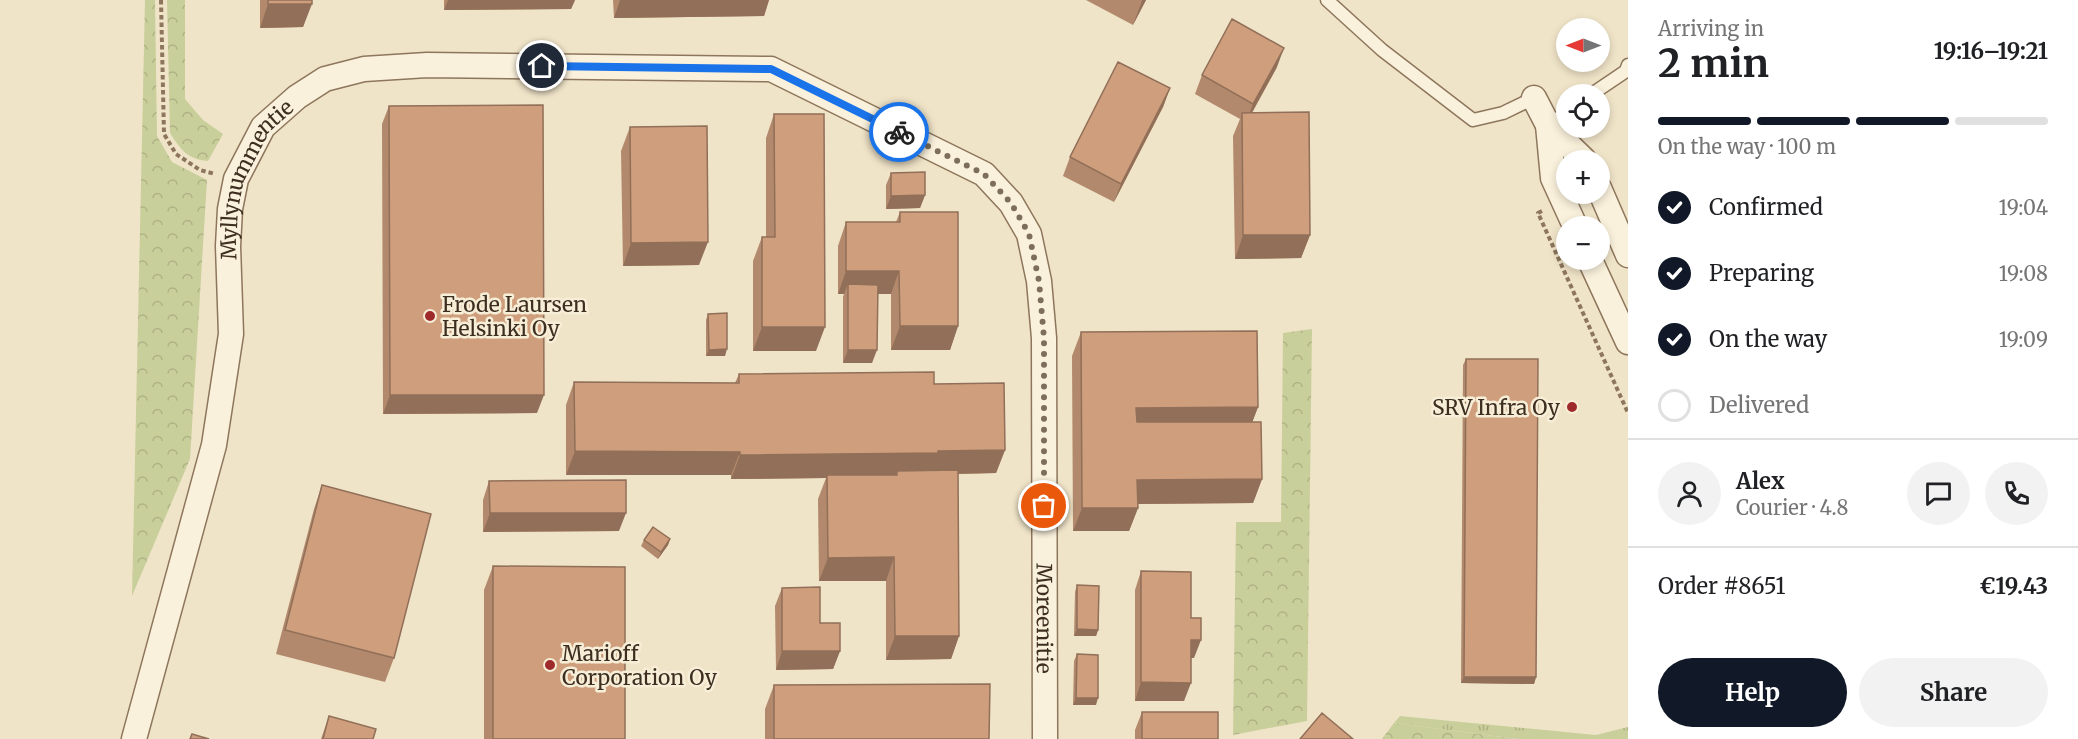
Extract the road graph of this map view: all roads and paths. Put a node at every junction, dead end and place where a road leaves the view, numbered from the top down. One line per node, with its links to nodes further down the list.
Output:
1 (161, 0): 9 (path)
2 (1327, 0): 6 (lane)
3 (1628, 65): 5 (lane)
4 (771, 69): 9 (street, Myllynummentie); 16 (street, Moreenitie)
5 (1607, 84)
6 (1533, 98): 7 (street)
7 (1556, 118)
8 (1556, 134): 11 (street)
9 (236, 179): 15 (street, Myllynummentie)
10 (1606, 204): 12 (street)
11 (1570, 216)
12 (1628, 255)
13 (1595, 270): 14 (street)
14 (1628, 342)
15 (134, 739)
16 (1045, 739)

